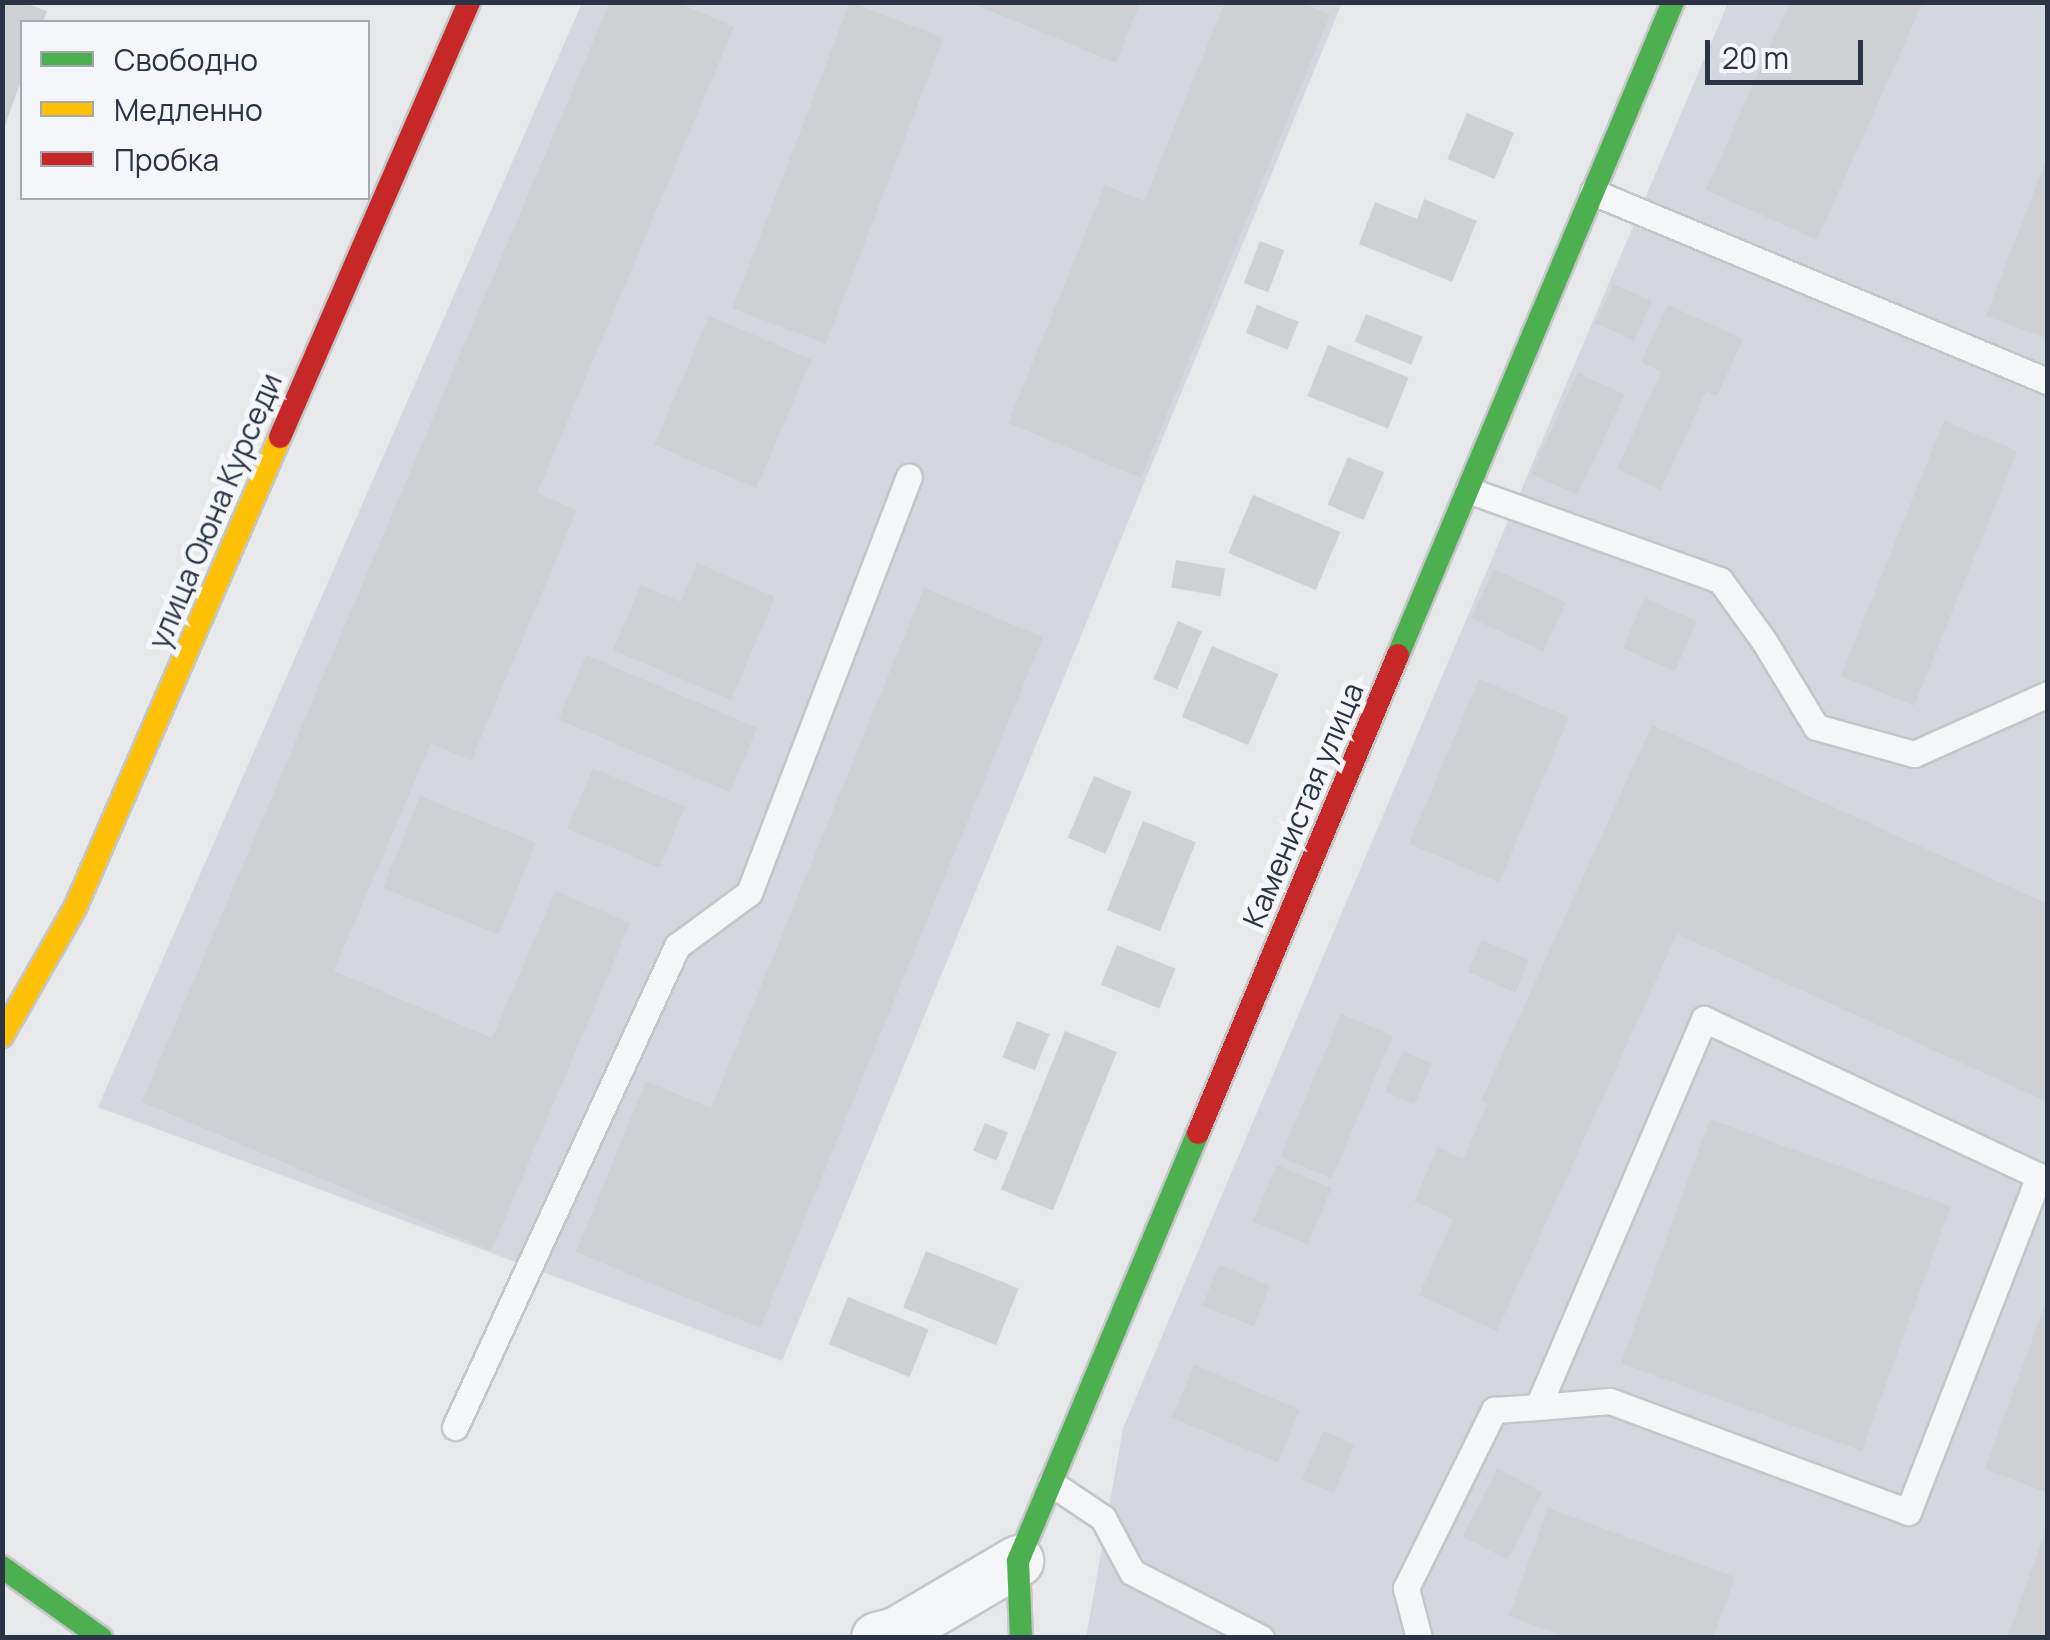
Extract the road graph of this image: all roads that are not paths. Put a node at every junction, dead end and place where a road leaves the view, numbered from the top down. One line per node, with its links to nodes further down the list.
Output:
1 (469, 2): 8 (street, улица Оюна Курседи)
2 (1673, 2): 3 (street, Каменистая улица)
3 (1593, 192): 4 (lane); 6 (street, Каменистая улица)
4 (2048, 381)
5 (909, 477): 10 (lane)
6 (1468, 490): 7 (lane); 11 (street, Каменистая улица)
7 (2048, 694)
8 (2, 1036)
9 (1538, 1407): 9 (lane); 18 (lane)
10 (454, 1427)
11 (1051, 1482): 12 (street, Каменистая улица); 17 (lane)
12 (1018, 1561): 15 (street); 16 (street, Каменистая улица)
13 (2, 1567): 14 (street)
14 (102, 1638)
15 (878, 1638)
16 (1021, 1638)
17 (1262, 1638)
18 (1418, 1638)

